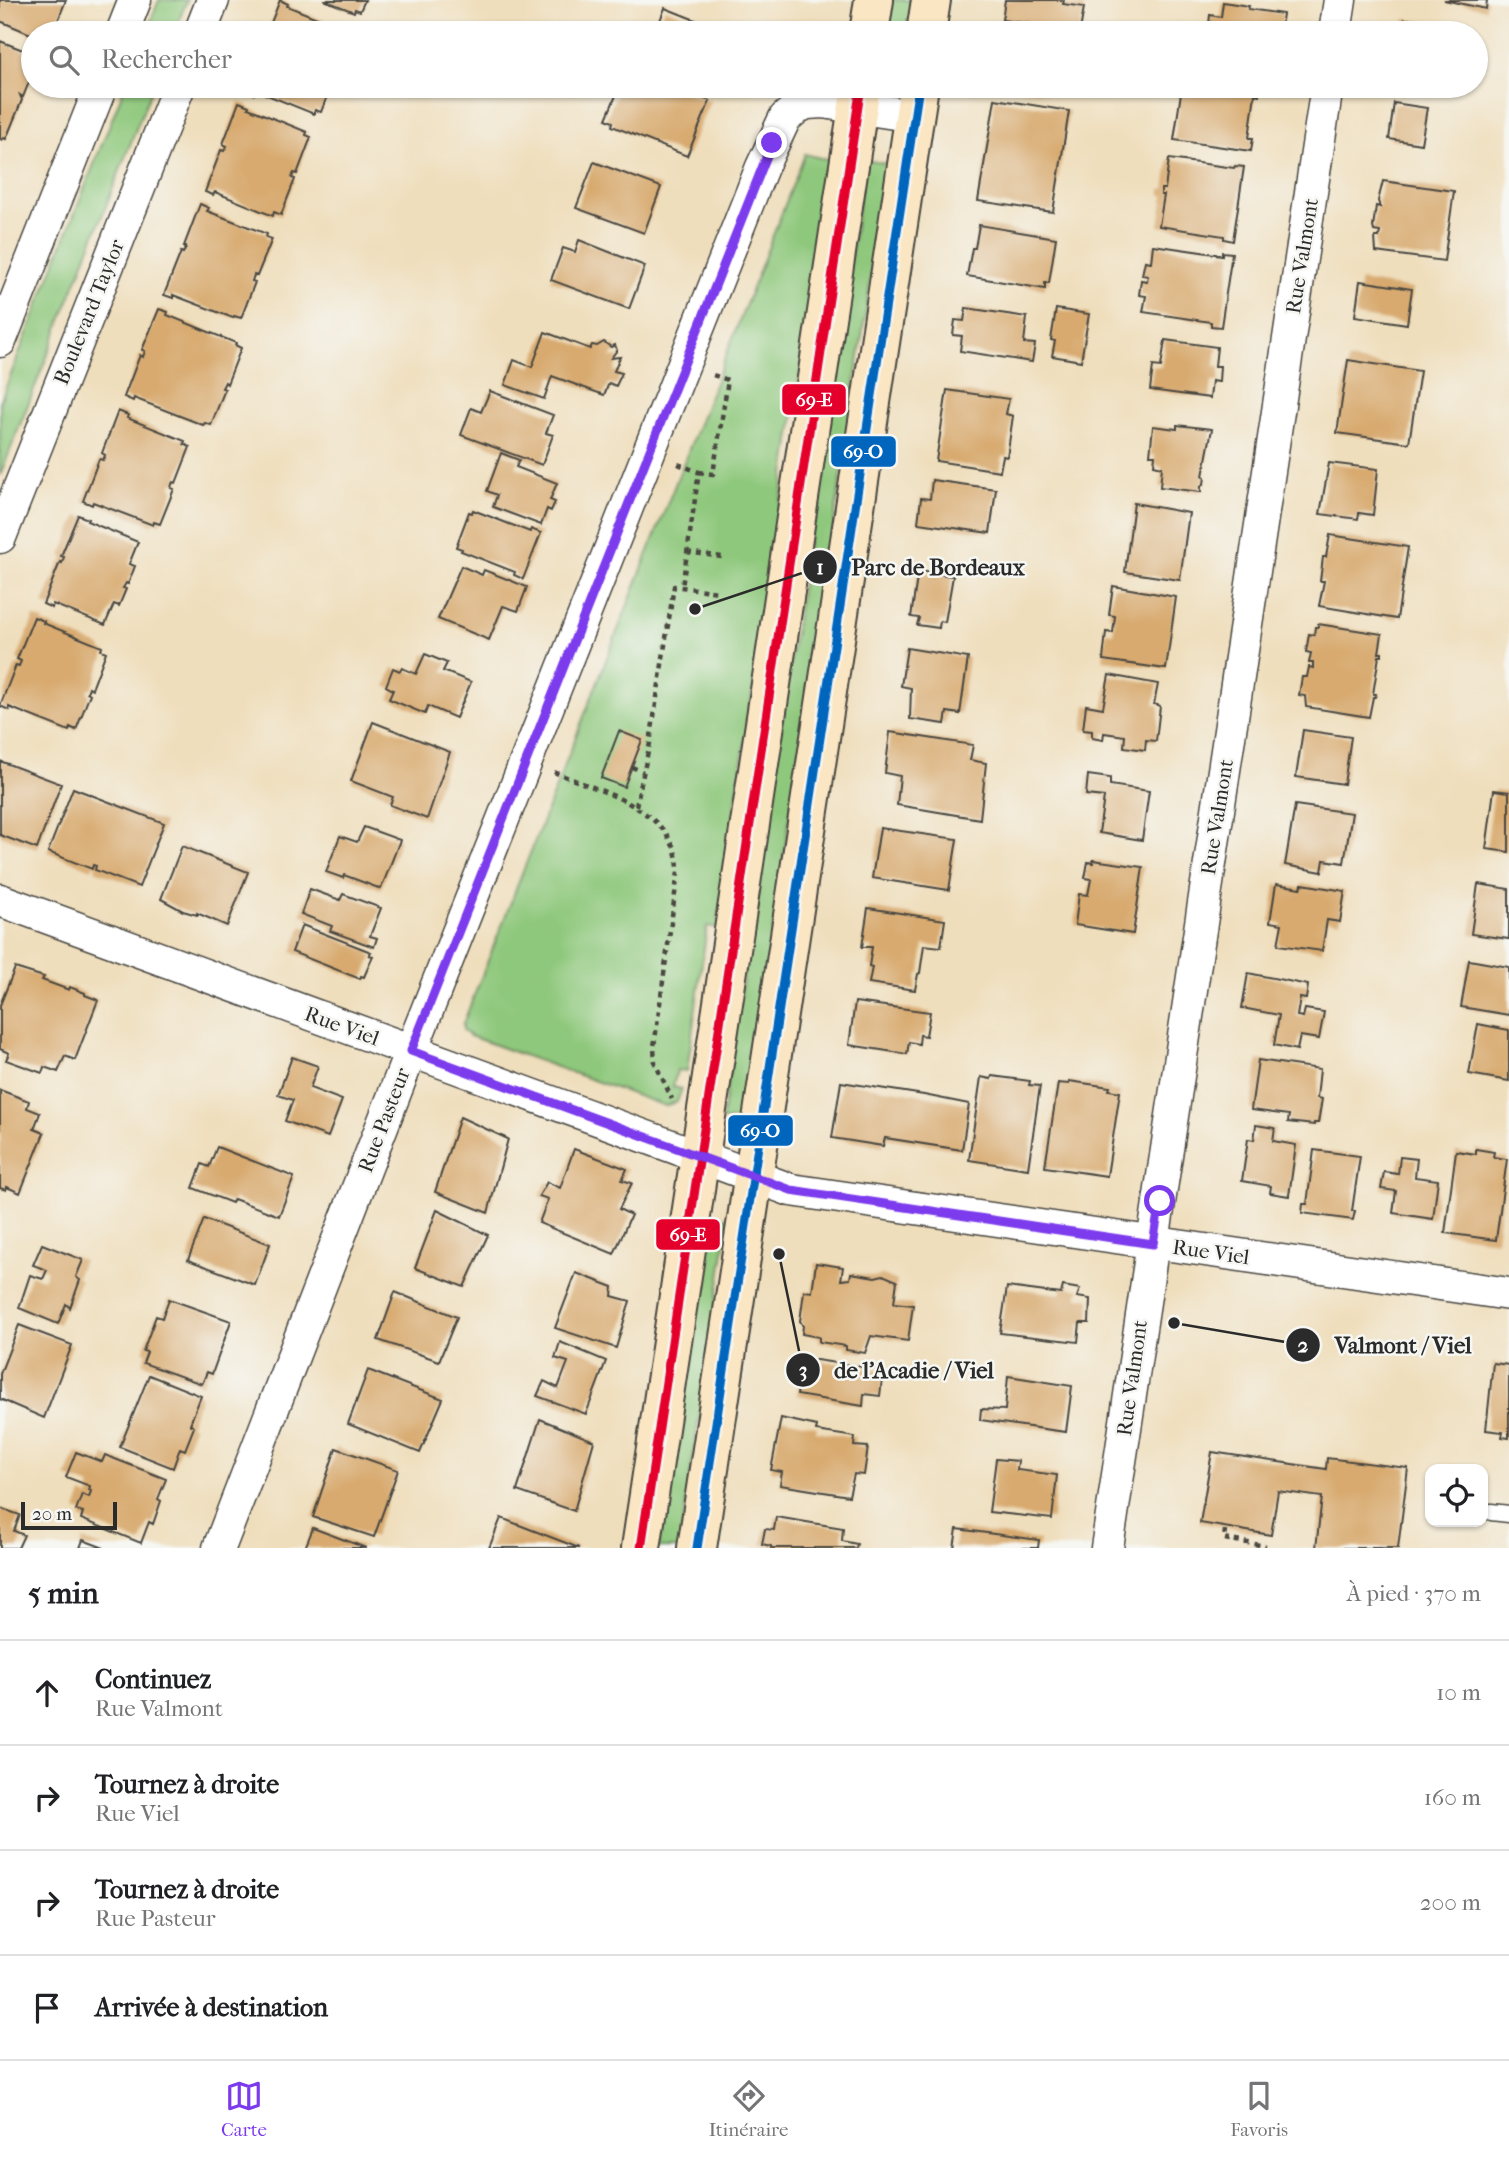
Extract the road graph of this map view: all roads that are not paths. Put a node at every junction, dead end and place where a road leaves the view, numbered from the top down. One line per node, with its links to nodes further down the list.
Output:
1 (135, 0): 6 (street)
2 (213, 0): 7 (street)
3 (874, 0): 8 (main road)
4 (931, 0): 9 (main road)
5 (1340, 0): 10 (street)
6 (127, 21)
7 (205, 21)
8 (871, 21)
9 (928, 21)
10 (1337, 21)
11 (96, 98): 18 (street)
12 (174, 98): 19 (street, Boulevard Taylor)
13 (848, 98): 21 (street, Rue Pasteur)
14 (860, 98): 22 (main road)
15 (882, 98): 17 (street, Rue Pasteur)
16 (1325, 98): 24 (street, Rue Valmont)
17 (916, 101): 23 (main road)
18 (0, 341)
19 (0, 537)
20 (0, 900): 21 (street, Rue Viel)
21 (411, 1051): 22 (street, Rue Viel); 28 (street, Rue Pasteur)
22 (701, 1157): 23 (street, Rue Viel); 29 (main road)
23 (752, 1177): 24 (street, Rue Viel); 30 (main road)
24 (1153, 1244): 25 (street, Rue Viel); 31 (street, Rue Valmont)
25 (1509, 1294)
26 (1491, 1512): 27 (lane)
27 (1509, 1514)
28 (219, 1548)
29 (641, 1548)
30 (696, 1548)
31 (1107, 1548)

